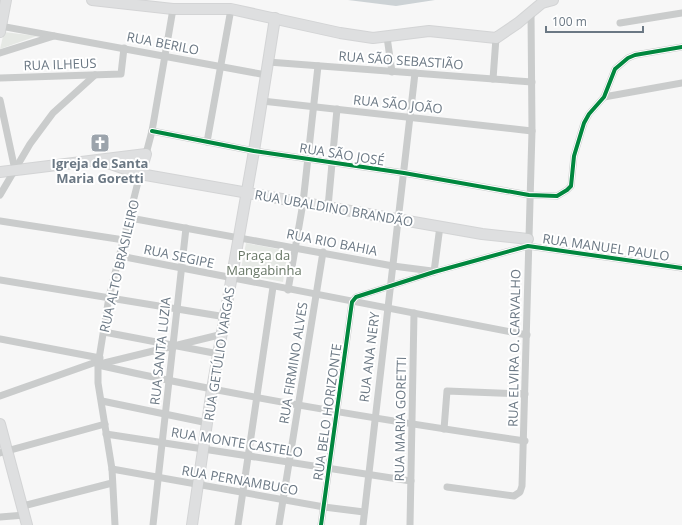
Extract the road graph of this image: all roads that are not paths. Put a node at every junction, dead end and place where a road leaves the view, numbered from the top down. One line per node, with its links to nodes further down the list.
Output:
1 (6, 0): 10 (street)
2 (92, 0): 4 (street)
3 (553, 0): 6 (street)
4 (173, 9): 5 (street); 17 (street, RUA ALTO BRASILEIRO)
5 (231, 9): 8 (street); 19 (street)
6 (531, 12): 13 (street); 27 (street, RUA ELVIRA O. CARVALHO)
7 (682, 13): 9 (street)
8 (275, 18): 12 (street); 18 (street, RUA GETÚLIO VARGAS)
9 (620, 23)
10 (1, 28): 11 (street, RUA BERILO)
11 (56, 35): 15 (street, RUA BERILO); 16 (street, RUA BERILO)
12 (387, 37): 13 (street); 21 (street)
13 (496, 38): 26 (street)
14 (682, 47): 29 (street, RUA SÃO JOSÉ)
15 (124, 48): 17 (street, RUA BERILO); 23 (street, RUA ILHEUS)
16 (0, 53)
17 (164, 56): 19 (street, RUA BERILO); 35 (street, RUA ALTO BRASILEIRO)
18 (268, 62): 20 (street, RUA SÃO SEBASTIÃO); 24 (street, RUA GETÚLIO VARGAS)
19 (220, 66): 24 (street, RUA BERILO); 37 (street)
20 (318, 66): 21 (street, RUA SÃO SEBASTIÃO); 32 (street)
21 (392, 72): 22 (street, RUA SÃO SEBASTIÃO)
22 (415, 73): 26 (street, RUA SÃO SEBASTIÃO); 34 (street, RUA ANA NERY)
23 (94, 75): 25 (street, RUA ILHEUS); 43 (street)
24 (266, 75): 31 (street, RUA GETÚLIO VARGAS)
25 (0, 78)
26 (493, 79): 27 (street, RUA SÃO SEBASTIÃO)
27 (532, 82): 36 (street, RUA ELVIRA O. CARVALHO)
28 (682, 83): 29 (street)
29 (604, 97): 49 (street, RUA SÃO JOSÉ)
30 (0, 100): 43 (street)
31 (262, 101): 32 (street, RUA SÃO JOÃO); 38 (street, RUA GETÚLIO VARGAS)
32 (314, 107): 33 (street, RUA SÃO JOÃO); 40 (street)
33 (337, 109): 34 (street, RUA SÃO JOÃO); 42 (street)
34 (410, 117): 36 (street, RUA SÃO JOÃO); 45 (street, RUA ANA NERY)
35 (152, 131): 37 (street, RUA SÃO JOSÉ); 39 (street, RUA ALTO BRASILEIRO)
36 (532, 131): 49 (street, RUA ELVIRA O. CARVALHO)
37 (207, 142): 38 (street, RUA SÃO JOSÉ)
38 (254, 151): 40 (street, RUA SÃO JOSÉ); 47 (street, RUA GETÚLIO VARGAS)
39 (146, 154): 41 (street); 46 (street, RUA ALTO BRASILEIRO)
40 (308, 158): 42 (street, RUA SÃO JOSÉ); 50 (street)
41 (99, 160): 43 (street); 46 (street, RUA UBALDINO BRANDÃO)
42 (332, 163): 45 (street, RUA SÃO JOSÉ); 51 (street)
43 (15, 170): 44 (street); 48 (street)
44 (0, 172)
45 (404, 173): 49 (street, RUA SÃO JOSÉ); 53 (street, RUA ANA NERY)
46 (140, 174): 47 (street, RUA UBALDINO BRANDÃO); 52 (street, RUA ALTO BRASILEIRO)
47 (247, 193): 50 (street, RUA UBALDINO BRANDÃO); 57 (street, RUA GETÚLIO VARGAS)
48 (0, 195)
49 (529, 195): 59 (street, RUA ELVIRA O. CARVALHO)
50 (302, 203): 51 (street, RUA UBALDINO BRANDÃO); 60 (street)
51 (328, 207): 53 (street, RUA UBALDINO BRANDÃO)
52 (130, 218): 56 (street, RUA RIO BAHIA); 58 (street, RUA ALTO BRASILEIRO)
53 (398, 219): 55 (street, RUA UBALDINO BRANDÃO); 63 (street, RUA ANA NERY)
54 (0, 221): 58 (street)
55 (440, 226): 59 (street, RUA UBALDINO BRANDÃO); 66 (street)
56 (186, 228): 57 (street, RUA RIO BAHIA); 65 (street, RUA SANTA LUZIA)
57 (240, 237): 60 (street, RUA RIO BAHIA); 67 (street, RUA GETÚLIO VARGAS)
58 (124, 240): 62 (street, RUA ALTO BRASILEIRO)
59 (528, 243): 64 (street, RUA MANUEL PAULO); 66 (street, RUA RIO BAHIA); 81 (street, RUA ELVIRA O. CARVALHO)
60 (294, 247): 61 (street, RUA RIO BAHIA); 71 (street)
61 (323, 252): 63 (street, RUA RIO BAHIA); 72 (street, RUA FIRMINO ALVES)
62 (120, 256): 65 (street, RUA SEGIPE); 73 (street, RUA ALTO BRASILEIRO)
63 (393, 266): 66 (street, RUA RIO BAHIA); 69 (street, RUA ANA NERY)
64 (682, 268)
65 (181, 269): 67 (street, RUA SEGIPE); 76 (street, RUA SANTA LUZIA)
66 (434, 272): 69 (street)
67 (232, 279): 70 (street, RUA SEGIPE); 78 (street, RUA GETÚLIO VARGAS)
68 (0, 280): 73 (street)
69 (390, 285): 74 (street); 75 (street, RUA ANA NERY)
70 (273, 287): 71 (street, RUA SEGIPE); 90 (street)
71 (288, 290): 72 (street, RUA SEGIPE)
72 (316, 295): 74 (street, RUA SEGIPE); 92 (street, RUA FIRMINO ALVES)
73 (109, 298): 76 (street); 79 (street, RUA ALTO BRASILEIRO)
74 (352, 302): 75 (street, RUA SEGIPE); 93 (street, RUA BELO HORIZONTE)
75 (388, 308): 77 (street, RUA SEGIPE); 95 (street, RUA ANA NERY)
76 (177, 309): 78 (street); 83 (street, RUA SANTA LUZIA)
77 (414, 313): 81 (street, RUA SEGIPE); 99 (street, RUA MARIA GORETTI)
78 (226, 317): 80 (street, RUA GETÚLIO VARGAS)
79 (104, 332): 83 (street); 85 (street, RUA ALTO BRASILEIRO)
80 (222, 334): 83 (street); 84 (street, RUA GETÚLIO VARGAS)
81 (527, 334): 88 (street, RUA ELVIRA O. CARVALHO)
82 (0, 339): 85 (street)
83 (173, 345): 84 (street); 85 (street); 86 (street, RUA SANTA LUZIA)
84 (219, 354): 87 (street, RUA GETÚLIO VARGAS)
85 (99, 361): 86 (street); 89 (street); 91 (street, RUA ALTO BRASILEIRO)
86 (169, 381): 87 (street); 94 (street, RUA SANTA LUZIA)
87 (212, 389): 90 (street); 96 (street, RUA GETÚLIO VARGAS)
88 (525, 394): 100 (street); 102 (street, RUA ELVIRA O. CARVALHO)
89 (0, 396)
90 (257, 397): 92 (street); 106 (street)
91 (102, 401): 94 (street); 98 (street, RUA ALTO BRASILEIRO)
92 (298, 405): 93 (street); 107 (street, RUA FIRMINO ALVES)
93 (337, 411): 95 (street); 109 (street, RUA BELO HORIZONTE)
94 (166, 413): 96 (street); 103 (street, RUA SANTA LUZIA)
95 (374, 418): 99 (street); 110 (street, RUA ANA NERY)
96 (208, 422): 104 (street, RUA GETÚLIO VARGAS)
97 (0, 424): 105 (street)
98 (105, 424): 101 (street, RUA ALTO BRASILEIRO); 105 (street)
99 (411, 424): 100 (street); 112 (street, RUA MARIA GORETTI)
100 (444, 429): 102 (street)
101 (106, 434): 103 (street, RUA MONTE CASTELO); 108 (street, RUA ALTO BRASILEIRO)
102 (525, 441): 115 (street, RUA ELVIRA O. CARVALHO)
103 (163, 442): 104 (street, RUA MONTE CASTELO); 111 (street, RUA SANTA LUZIA)
104 (204, 450): 106 (street, RUA MONTE CASTELO); 114 (street, RUA GETÚLIO VARGAS)
105 (4, 452): 120 (street)
106 (248, 457): 107 (street, RUA MONTE CASTELO); 116 (street)
107 (289, 462): 109 (street, RUA MONTE CASTELO); 117 (street, RUA FIRMINO ALVES)
108 (112, 469): 111 (street, RUA PERNAMBUCO); 113 (street, RUA ALTO BRASILEIRO)
109 (329, 469): 110 (street, RUA MONTE CASTELO); 118 (street, RUA BELO HORIZONTE)
110 (368, 475): 112 (street, RUA MONTE CASTELO); 119 (street, RUA ANA NERY)
111 (159, 478): 114 (street, RUA PERNAMBUCO); 123 (street, RUA SANTA LUZIA)
112 (410, 481): 129 (street, RUA MARIA GORETTI)
113 (112, 483): 120 (street); 122 (street, RUA ALTO BRASILEIRO)
114 (199, 485): 116 (street, RUA PERNAMBUCO); 124 (street, RUA GETÚLIO VARGAS)
115 (447, 487)
116 (242, 492): 117 (street, RUA PERNAMBUCO); 125 (street)
117 (283, 499): 118 (street, RUA PERNAMBUCO); 126 (street, RUA FIRMINO ALVES)
118 (324, 507): 119 (street, RUA PERNAMBUCO); 127 (street, RUA BELO HORIZONTE)
119 (364, 512): 128 (street, RUA ANA NERY)
120 (25, 515): 121 (street)
121 (0, 517)
122 (115, 525)
123 (154, 525)
124 (192, 525)
125 (238, 525)
126 (278, 525)
127 (321, 525)
128 (363, 525)
129 (410, 525)

